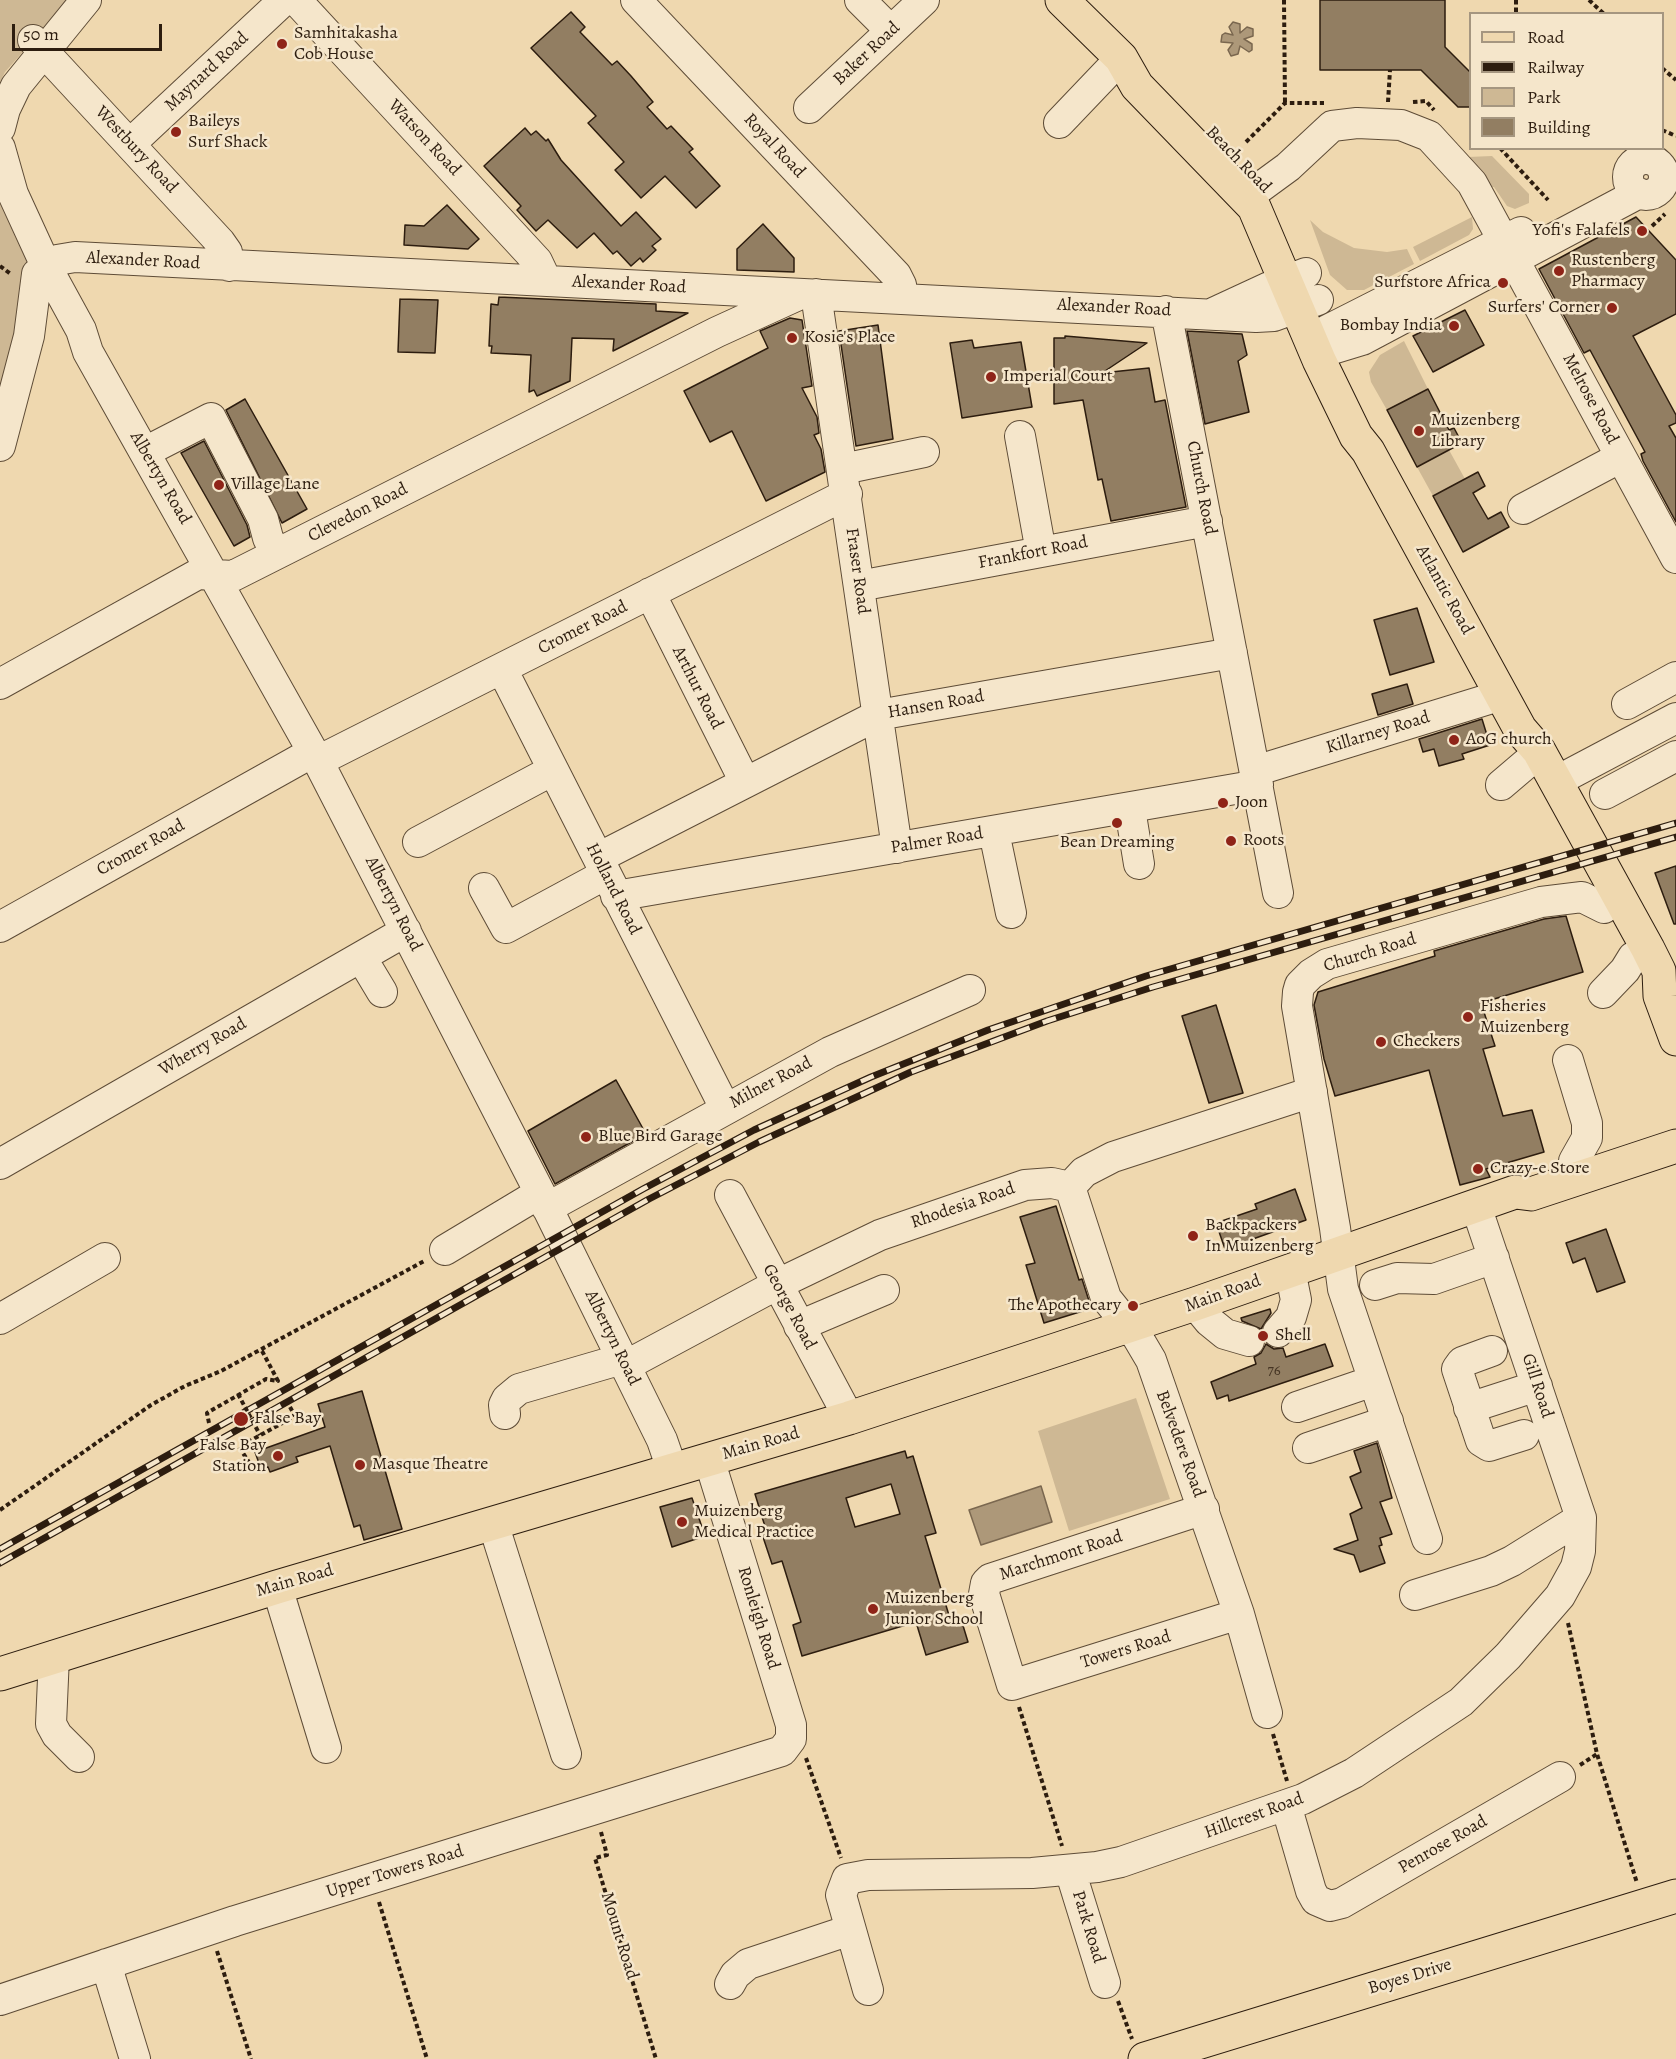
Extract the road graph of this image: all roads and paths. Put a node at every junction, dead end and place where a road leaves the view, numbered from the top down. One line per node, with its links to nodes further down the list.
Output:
1 (69, 0): 13 (street)
2 (86, 0): 13 (street)
3 (284, 0): 24 (street, Maynard Road)
4 (296, 0): 34 (street, Watson Road)
5 (636, 0): 36 (street, Royal Road)
6 (860, 0): 12 (street)
7 (924, 0): 12 (street, Baker Road)
8 (1062, 0): 14 (main road, Beach Road)
9 (1284, 0): 23 (path)
10 (1589, 0): 11 (path)
11 (1602, 12)
12 (891, 31): 20 (street, Baker Road)
13 (39, 46): 18 (street); 22 (street); 24 (street, Westbury Road)
14 (1121, 58): 21 (street); 27 (main road, Beach Road)
15 (1390, 70): 19 (path)
16 (1664, 70): 17 (path)
17 (1676, 80)
18 (0, 82)
19 (1388, 102)
20 (809, 108)
21 (1059, 123)
22 (0, 128)
23 (1246, 142)
24 (130, 144): 33 (street, Westbury Road)
25 (0, 148): 32 (street)
26 (1502, 150): 28 (path)
27 (1256, 191): 31 (street, Melrose Road); 39 (main road, Beach Road)
28 (1548, 200)
29 (0, 202): 32 (street)
30 (1653, 202): 31 (street)
31 (1509, 250): 39 (street); 45 (street, Melrose Road)
32 (36, 265): 33 (street, Alexander Road); 41 (street); 43 (street, Albertyn Road)
33 (229, 266): 34 (street, Alexander Road)
34 (546, 280): 38 (street, Alexander Road)
35 (808, 294): 36 (street, Alexander Road); 38 (street, Clevedon Road); 38 (street, Alexander Road); 46 (street, Fraser Road)
36 (903, 297): 37 (street, Alexander Road)
37 (1166, 311): 39 (street, Alexander Road); 48 (street, Church Road)
38 (726, 313): 50 (street, Clevedon Road)
39 (1312, 316): 42 (main road, Beach Road)
40 (1020, 436): 49 (street)
41 (0, 446)
42 (1368, 451): 59 (main road, Atlantic Road)
43 (145, 452): 50 (street); 52 (street, Albertyn Road)
44 (924, 452): 46 (street, Cromer Road)
45 (1621, 457): 47 (street); 51 (street, Melrose Road)
46 (845, 482): 53 (street, Fraser Road); 54 (street, Cromer Road)
47 (1523, 509)
48 (1207, 521): 49 (street, Frankfort Road); 55 (street, Church Road)
49 (1041, 552): 53 (street, Frankfort Road)
50 (276, 554): 52 (street, Clevedon Road)
51 (1676, 558)
52 (214, 574): 58 (street, Clevedon Road); 66 (street, Albertyn Road)
53 (859, 586): 61 (street, Fraser Road)
54 (650, 593): 56 (street, Cromer Road); 70 (street, Arthur Road)
55 (1232, 653): 61 (street, Hansen Road); 69 (street, Church Road)
56 (502, 669): 66 (street, Cromer Road); 68 (street, Holland Road)
57 (1676, 677): 60 (street)
58 (0, 684)
59 (1502, 695): 63 (main road, Atlantic Road); 69 (street, Killarney Road)
60 (1627, 704)
61 (878, 715): 70 (street, Hansen Road); 76 (street, Fraser Road)
62 (1676, 718): 64 (street)
63 (1520, 729): 67 (main road, Atlantic Road); 71 (main road, Atlantic Road)
64 (1609, 753): 65 (street); 71 (street)
65 (1676, 756)
66 (316, 757): 83 (street, Cromer Road); 84 (street, Albertyn Road)
67 (1528, 762): 72 (street); 81 (main road, Atlantic Road)
68 (553, 770): 75 (street); 78 (street, Holland Road)
69 (1256, 778): 73 (street, Palmer Road); 80 (street, Church Road)
70 (745, 782): 78 (street, Hansen Road)
71 (1555, 782): 90 (main road, Atlantic Road)
72 (1501, 785)
73 (1130, 809): 74 (street, Palmer Road); 77 (street)
74 (994, 832): 76 (street, Palmer Road); 82 (street)
75 (418, 842)
76 (897, 848): 78 (street, Palmer Road)
77 (1139, 864)
78 (606, 876): 79 (street, Hansen Road); 94 (street, Holland Road)
79 (484, 888)
80 (1278, 893)
81 (1604, 908): 86 (main road, Atlantic Road); 93 (street, Church Road)
82 (1011, 913)
83 (0, 927)
84 (406, 931): 85 (street, Wherry Road); 102 (street, Albertyn Road)
85 (361, 957): 88 (street); 98 (street, Wherry Road)
86 (1633, 957): 89 (street); 90 (main road, Atlantic Road)
87 (970, 990): 94 (street, Milner Road)
88 (382, 992)
89 (1603, 993)
90 (1660, 996): 91 (main road, Atlantic Road)
91 (1676, 1039)
92 (1568, 1060): 97 (street)
93 (1312, 1092): 99 (street); 105 (street, Church Road)
94 (725, 1108): 102 (street, Milner Road)
95 (1676, 1125): 97 (main road, Main Road)
96 (1676, 1146): 100 (main road, Main Road)
97 (1574, 1161): 100 (main road, Main Road)
98 (0, 1164)
99 (1070, 1187): 109 (street, Rhodesia Road); 115 (street, Belvedere Road)
100 (1515, 1192): 103 (main road, Main Road)
101 (730, 1195): 109 (street, George Road)
102 (544, 1200): 104 (street, Milner Road); 120 (street, Albertyn Road)
103 (1476, 1206): 105 (main road, Main Road); 107 (street, Gill Road)
104 (445, 1250): 118 (path)
105 (1339, 1254): 108 (main road, Main Road); 121 (street, Church Road)
106 (105, 1258): 113 (street)
107 (1494, 1258): 110 (street); 122 (street, Gill Road)
108 (1290, 1270): 112 (main road, Main Road); 116 (street)
109 (776, 1285): 114 (street, George Road); 120 (street, Rhodesia Road)
110 (1375, 1285)
111 (884, 1290): 114 (street)
112 (1196, 1304): 115 (main road, Main Road); 117 (street)
113 (0, 1319)
114 (799, 1326): 128 (street, George Road)
115 (1128, 1327): 128 (main road, Main Road); 138 (street, Belvedere Road)
116 (1278, 1332)
117 (1249, 1341)
118 (261, 1349): 123 (path); 137 (path)
119 (1492, 1351): 126 (street)
120 (624, 1363): 127 (street, Rhodesia Road); 135 (street, Albertyn Road)
121 (1373, 1381): 125 (street); 129 (street, Church Road)
122 (1536, 1386): 126 (street); 139 (street, Gill Road)
123 (238, 1394): 130 (path); 131 (path, bridge)
124 (290, 1407): 131 (path)
125 (1297, 1407)
126 (1469, 1408): 132 (street)
127 (505, 1414)
128 (849, 1418): 134 (main road, Main Road)
129 (1388, 1421): 133 (street); 141 (street, Church Road)
130 (209, 1423)
131 (260, 1435): 136 (path)
132 (1524, 1435)
133 (1308, 1448)
134 (710, 1459): 135 (main road, Main Road); 152 (street, Ronleigh Road)
135 (672, 1469): 140 (main road, Main Road)
136 (254, 1470)
137 (0, 1509)
138 (1204, 1509): 145 (street, Belvedere Road); 149 (street, Marchmont Road)
139 (1581, 1518): 142 (street, Gill Road); 144 (street)
140 (493, 1523): 143 (main road, Main Road); 153 (street)
141 (1428, 1539)
142 (1576, 1567): 156 (street, Hillcrest Road)
143 (294, 1577): 147 (main road, Main Road); 151 (street)
144 (1415, 1595)
145 (1239, 1614): 149 (street, Towers Road); 150 (street, Belvedere Road)
146 (1568, 1625): 160 (path)
147 (54, 1656): 148 (main road, Main Road); 154 (street)
148 (0, 1674)
149 (1012, 1685): 158 (path)
150 (1267, 1713): 156 (path)
151 (326, 1748)
152 (797, 1750): 159 (path); 163 (street, Upper Towers Road)
153 (566, 1754)
154 (79, 1757)
155 (1560, 1777): 156 (street, Penrose Road)
156 (1286, 1805): 158 (street, Hillcrest Road)
157 (597, 1821): 174 (path, Mount Road)
158 (1063, 1871): 159 (street, Hillcrest Road); 166 (street, Park Road)
159 (847, 1879): 164 (street)
160 (1640, 1891)
161 (1676, 1896): 170 (main road, Boyes Drive)
162 (374, 1897): 173 (path)
163 (210, 1929): 165 (street, Upper Towers Road); 172 (path)
164 (850, 1930): 167 (street); 168 (street)
165 (106, 1964): 169 (street, Upper Towers Road); 171 (street)
166 (1105, 1983): 170 (path)
167 (730, 1984)
168 (868, 1990)
169 (0, 2000)
170 (1140, 2052)
171 (135, 2059)
172 (251, 2059)
173 (427, 2059)
174 (656, 2059)

